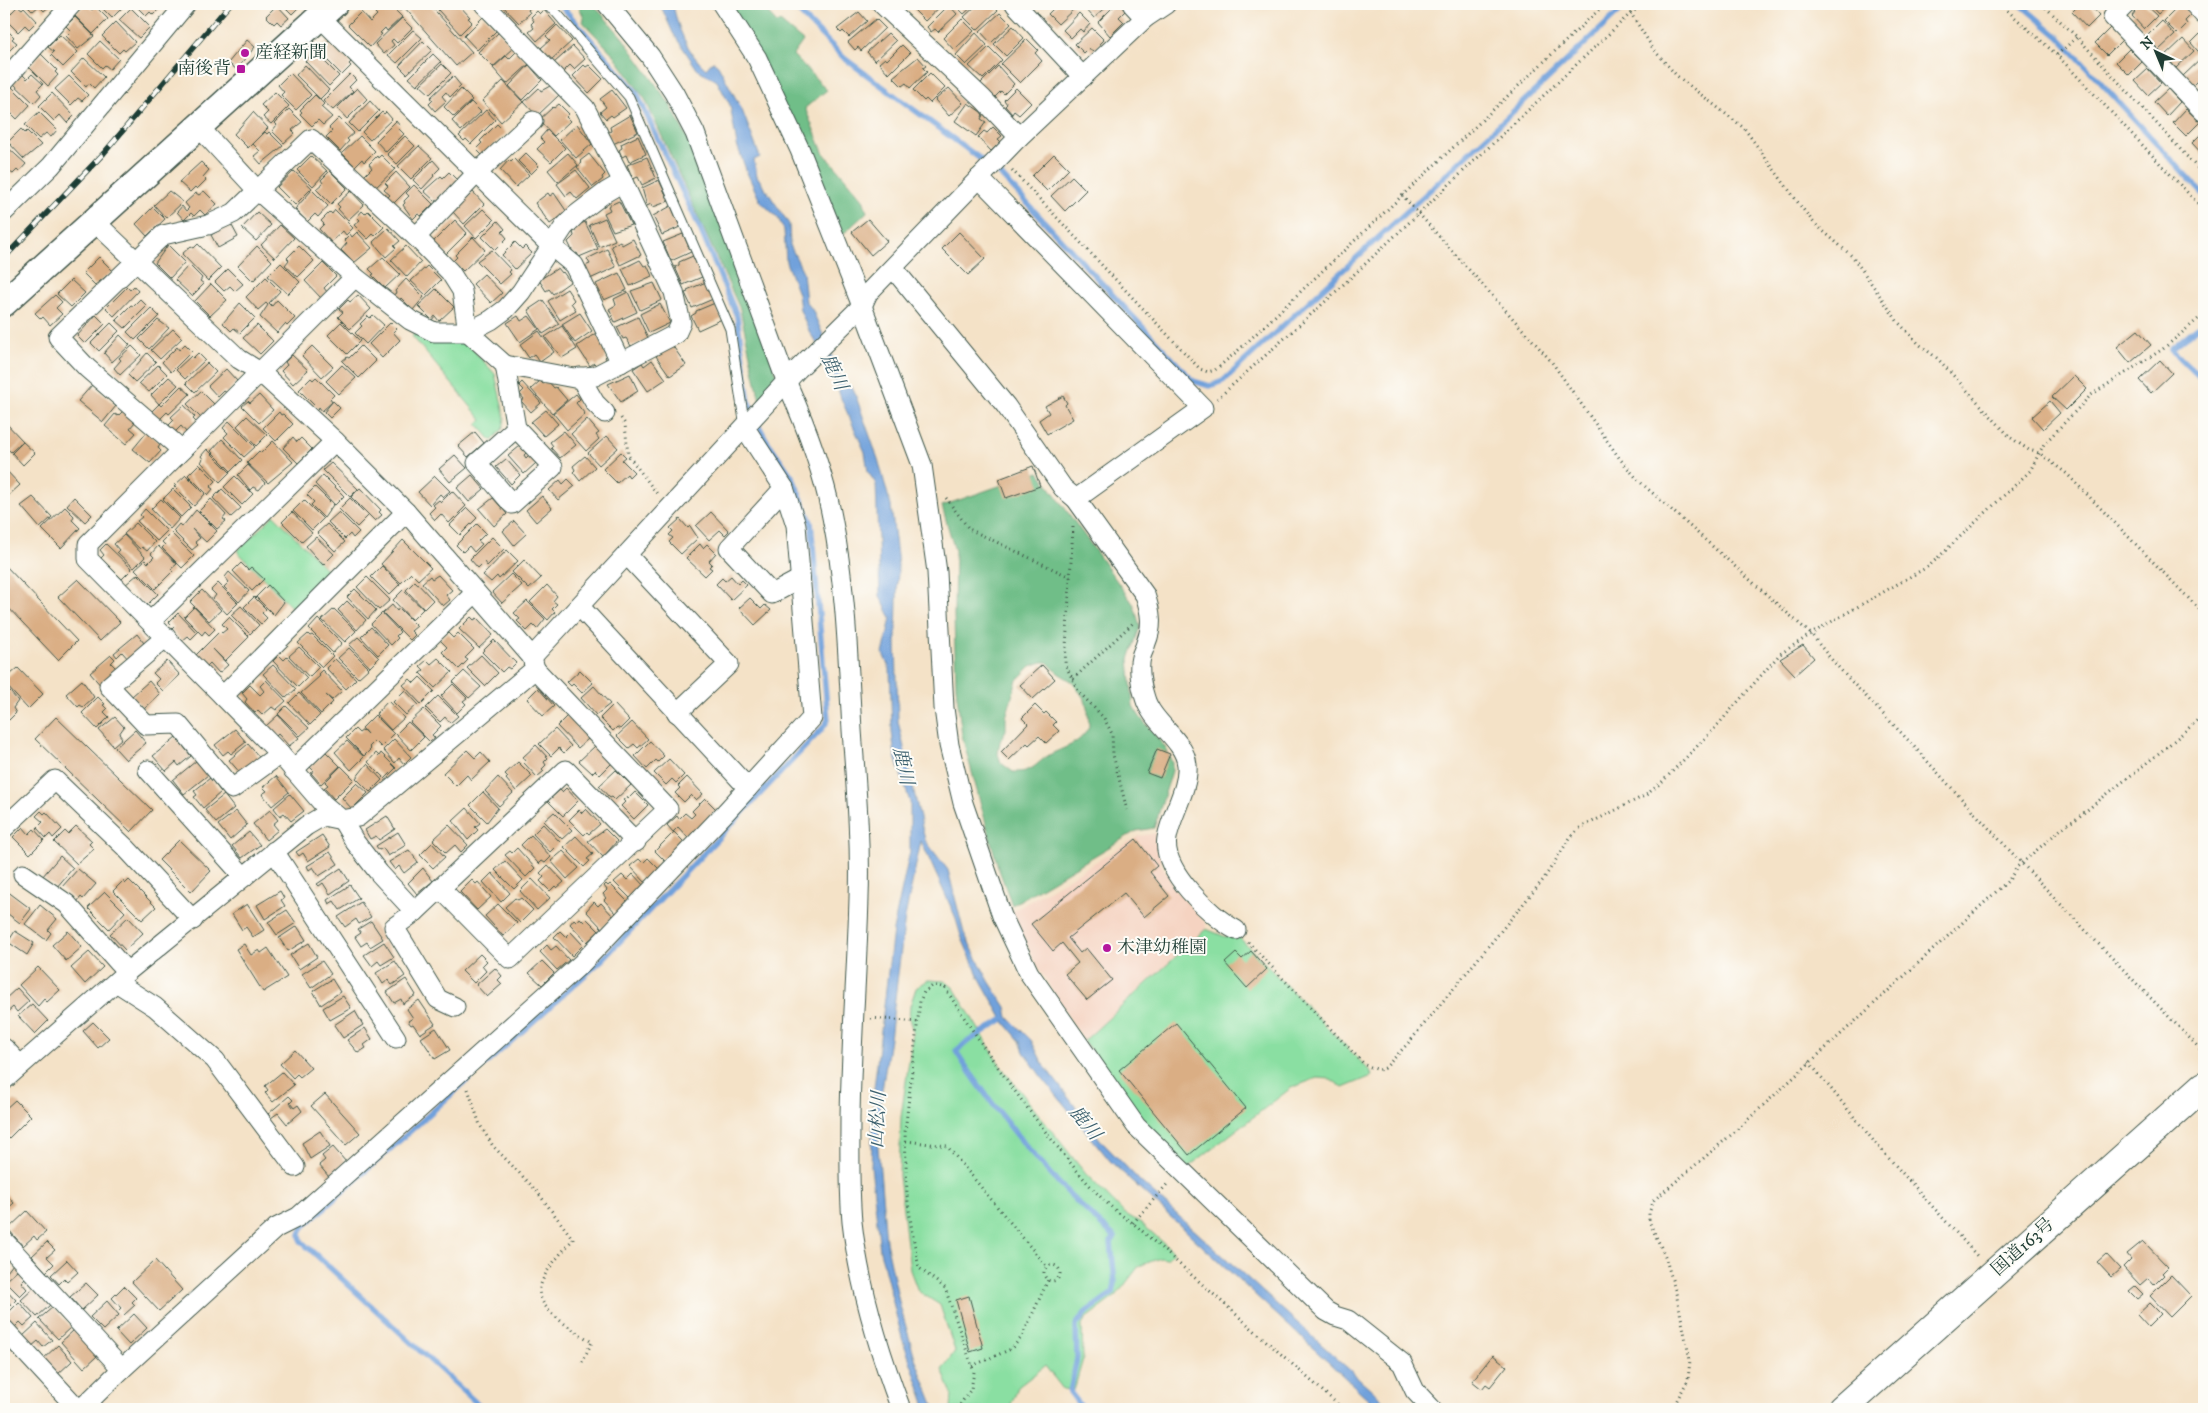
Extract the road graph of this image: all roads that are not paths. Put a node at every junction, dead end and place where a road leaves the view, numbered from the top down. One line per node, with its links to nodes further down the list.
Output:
1 (72, 4): 17 (street)
2 (484, 4): 24 (street)
3 (543, 4): 43 (lane)
4 (607, 4): 39 (street)
5 (722, 4): 34 (street)
6 (882, 4): 21 (street)
7 (1015, 4): 16 (street)
8 (1132, 4): 15 (street)
9 (1166, 4): 15 (street)
10 (2126, 4): 18 (street)
11 (2194, 4): 14 (street)
12 (178, 7): 26 (street)
13 (327, 10): 20 (street); 23 (street)
14 (2204, 15)
15 (1146, 18): 16 (street)
16 (1083, 77): 21 (street)
17 (4, 81)
18 (2204, 112)
19 (533, 121): 23 (street)
20 (198, 126): 25 (street); 27 (street)
21 (1020, 137): 22 (street)
22 (990, 167): 31 (street); 47 (street)
23 (477, 173): 28 (street); 29 (street)
24 (623, 182): 29 (street); 36 (street)
25 (256, 190): 28 (street); 30 (street); 32 (street)
26 (4, 212)
27 (94, 221): 30 (street); 33 (street)
28 (416, 237): 35 (street)
29 (551, 246): 35 (street); 36 (street)
30 (136, 261): 38 (street); 45 (street)
31 (894, 268): 34 (street); 47 (street)
32 (355, 277): 35 (street); 38 (street)
33 (4, 303)
34 (856, 311): 39 (street); 85 (street)
35 (468, 332): 37 (street)
36 (621, 363): 40 (street)
37 (505, 365): 40 (street); 42 (street)
38 (260, 372): 44 (street); 45 (street)
39 (793, 376): 43 (street); 84 (street)
40 (580, 377): 41 (street)
41 (605, 413)
42 (516, 428)
43 (745, 428): 46 (street); 49 (street)
44 (335, 441): 48 (street); 53 (street)
45 (182, 450): 53 (street)
46 (784, 488): 50 (street); 50 (street)
47 (1076, 499): 71 (street)
48 (406, 512): 51 (street); 56 (street)
49 (627, 555): 52 (street); 57 (street)
50 (800, 578): 61 (street)
51 (475, 593): 55 (street); 60 (street)
52 (580, 607): 55 (street); 57 (street)
53 (151, 621): 54 (street)
54 (166, 637): 56 (street); 58 (street)
55 (533, 663): 62 (street); 64 (street)
56 (223, 696): 58 (street)
57 (677, 712): 61 (street)
58 (280, 754): 60 (street)
59 (148, 770): 67 (street)
60 (293, 770): 62 (street)
61 (748, 788): 82 (street)
62 (342, 820): 65 (street); 69 (street)
63 (4, 828): 70 (street)
64 (636, 842): 68 (street); 68 (street)
65 (274, 851): 67 (street); 74 (street)
66 (23, 874): 72 (street)
67 (244, 877): 70 (street)
68 (440, 888): 69 (street)
69 (415, 912): 73 (street)
70 (193, 920): 72 (street)
71 (1236, 930)
72 (121, 977): 76 (street); 79 (street)
73 (455, 1007)
74 (396, 1038)
75 (4, 1048): 76 (street)
76 (20, 1065): 77 (street)
77 (4, 1080)
78 (2204, 1086): 86 (highway, 国道163号)
79 (295, 1167)
80 (4, 1241): 82 (street)
81 (4, 1329): 83 (street)
82 (122, 1368): 83 (street)
83 (80, 1409)
84 (901, 1409)
85 (1432, 1409)
86 (1842, 1409)

